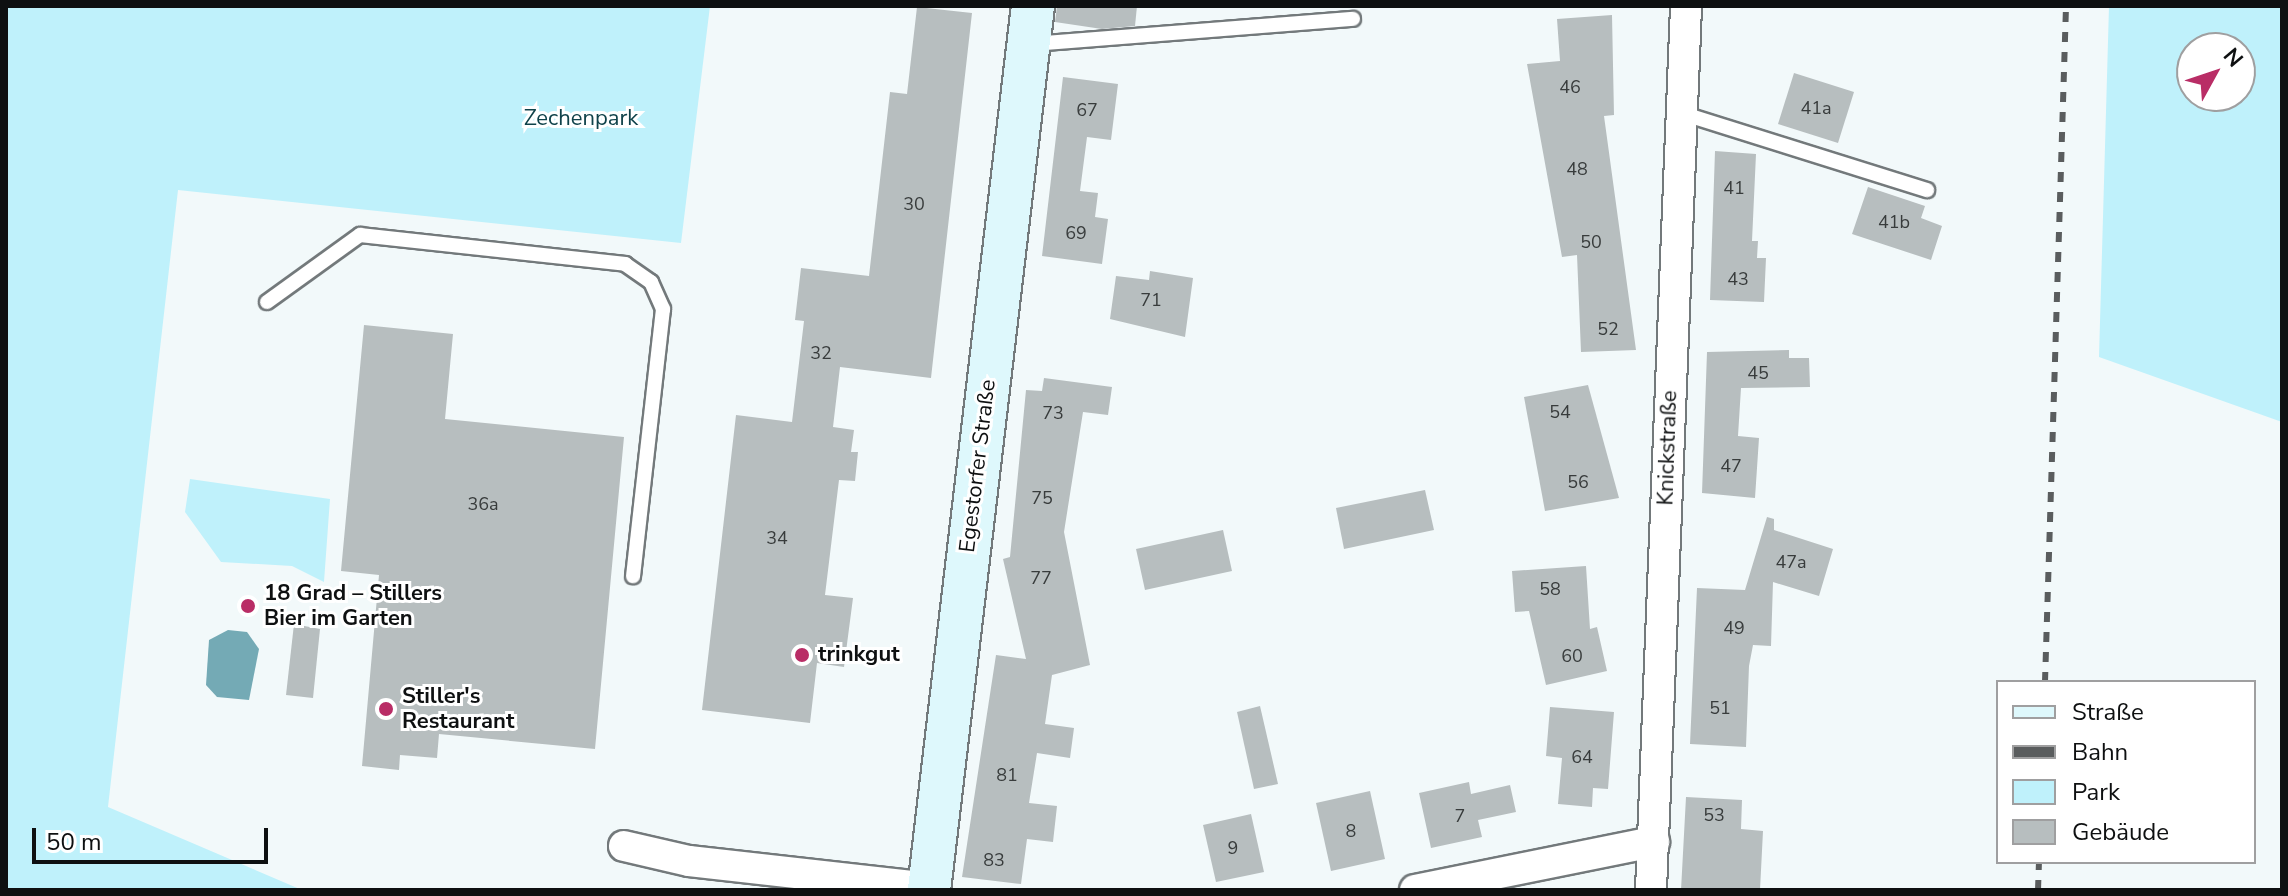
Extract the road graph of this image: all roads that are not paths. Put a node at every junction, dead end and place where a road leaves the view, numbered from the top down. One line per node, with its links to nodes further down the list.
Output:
1 (1686, 6): 4 (street, Knickstraße)
2 (1353, 19): 3 (lane, Egestorfer Straße)
3 (1031, 25): 10 (main road, Egestorfer Straße)
4 (1681, 113): 5 (lane); 8 (street, Knickstraße)
5 (1927, 190)
6 (267, 302): 7 (lane)
7 (633, 576)
8 (1654, 842): 11 (street); 12 (street, Knickstraße)
9 (624, 846): 10 (street, Egestorfer Straße)
10 (929, 889)
11 (1415, 890)
12 (1651, 890)

